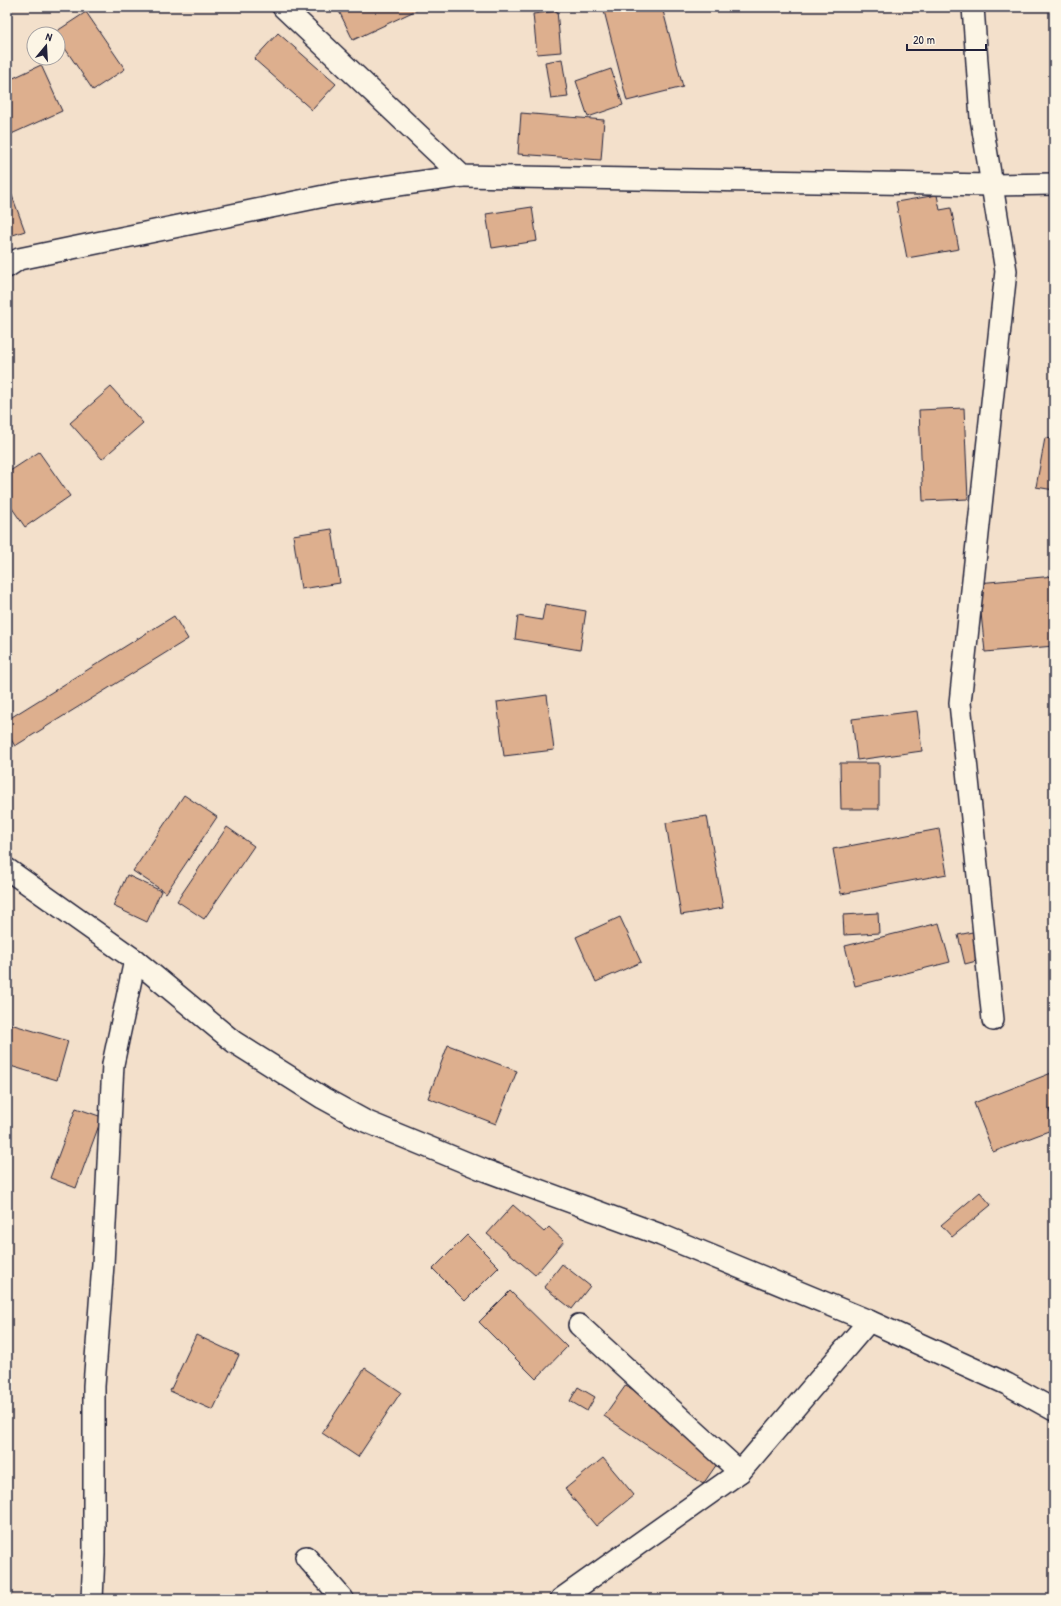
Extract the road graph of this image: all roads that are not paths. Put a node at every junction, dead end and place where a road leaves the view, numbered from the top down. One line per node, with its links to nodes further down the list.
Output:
1 (283, 7): 3 (street)
2 (973, 7): 5 (street)
3 (462, 176): 5 (street); 6 (street)
4 (1054, 184): 5 (street)
5 (992, 185): 9 (street)
6 (7, 267)
7 (7, 869): 8 (street)
8 (135, 960): 10 (street); 15 (street)
9 (993, 1020)
10 (869, 1321): 12 (street); 13 (street)
11 (579, 1325): 13 (street)
12 (1054, 1410)
13 (740, 1472): 17 (street)
14 (306, 1557): 16 (street)
15 (92, 1599)
16 (343, 1599)
17 (561, 1599)

